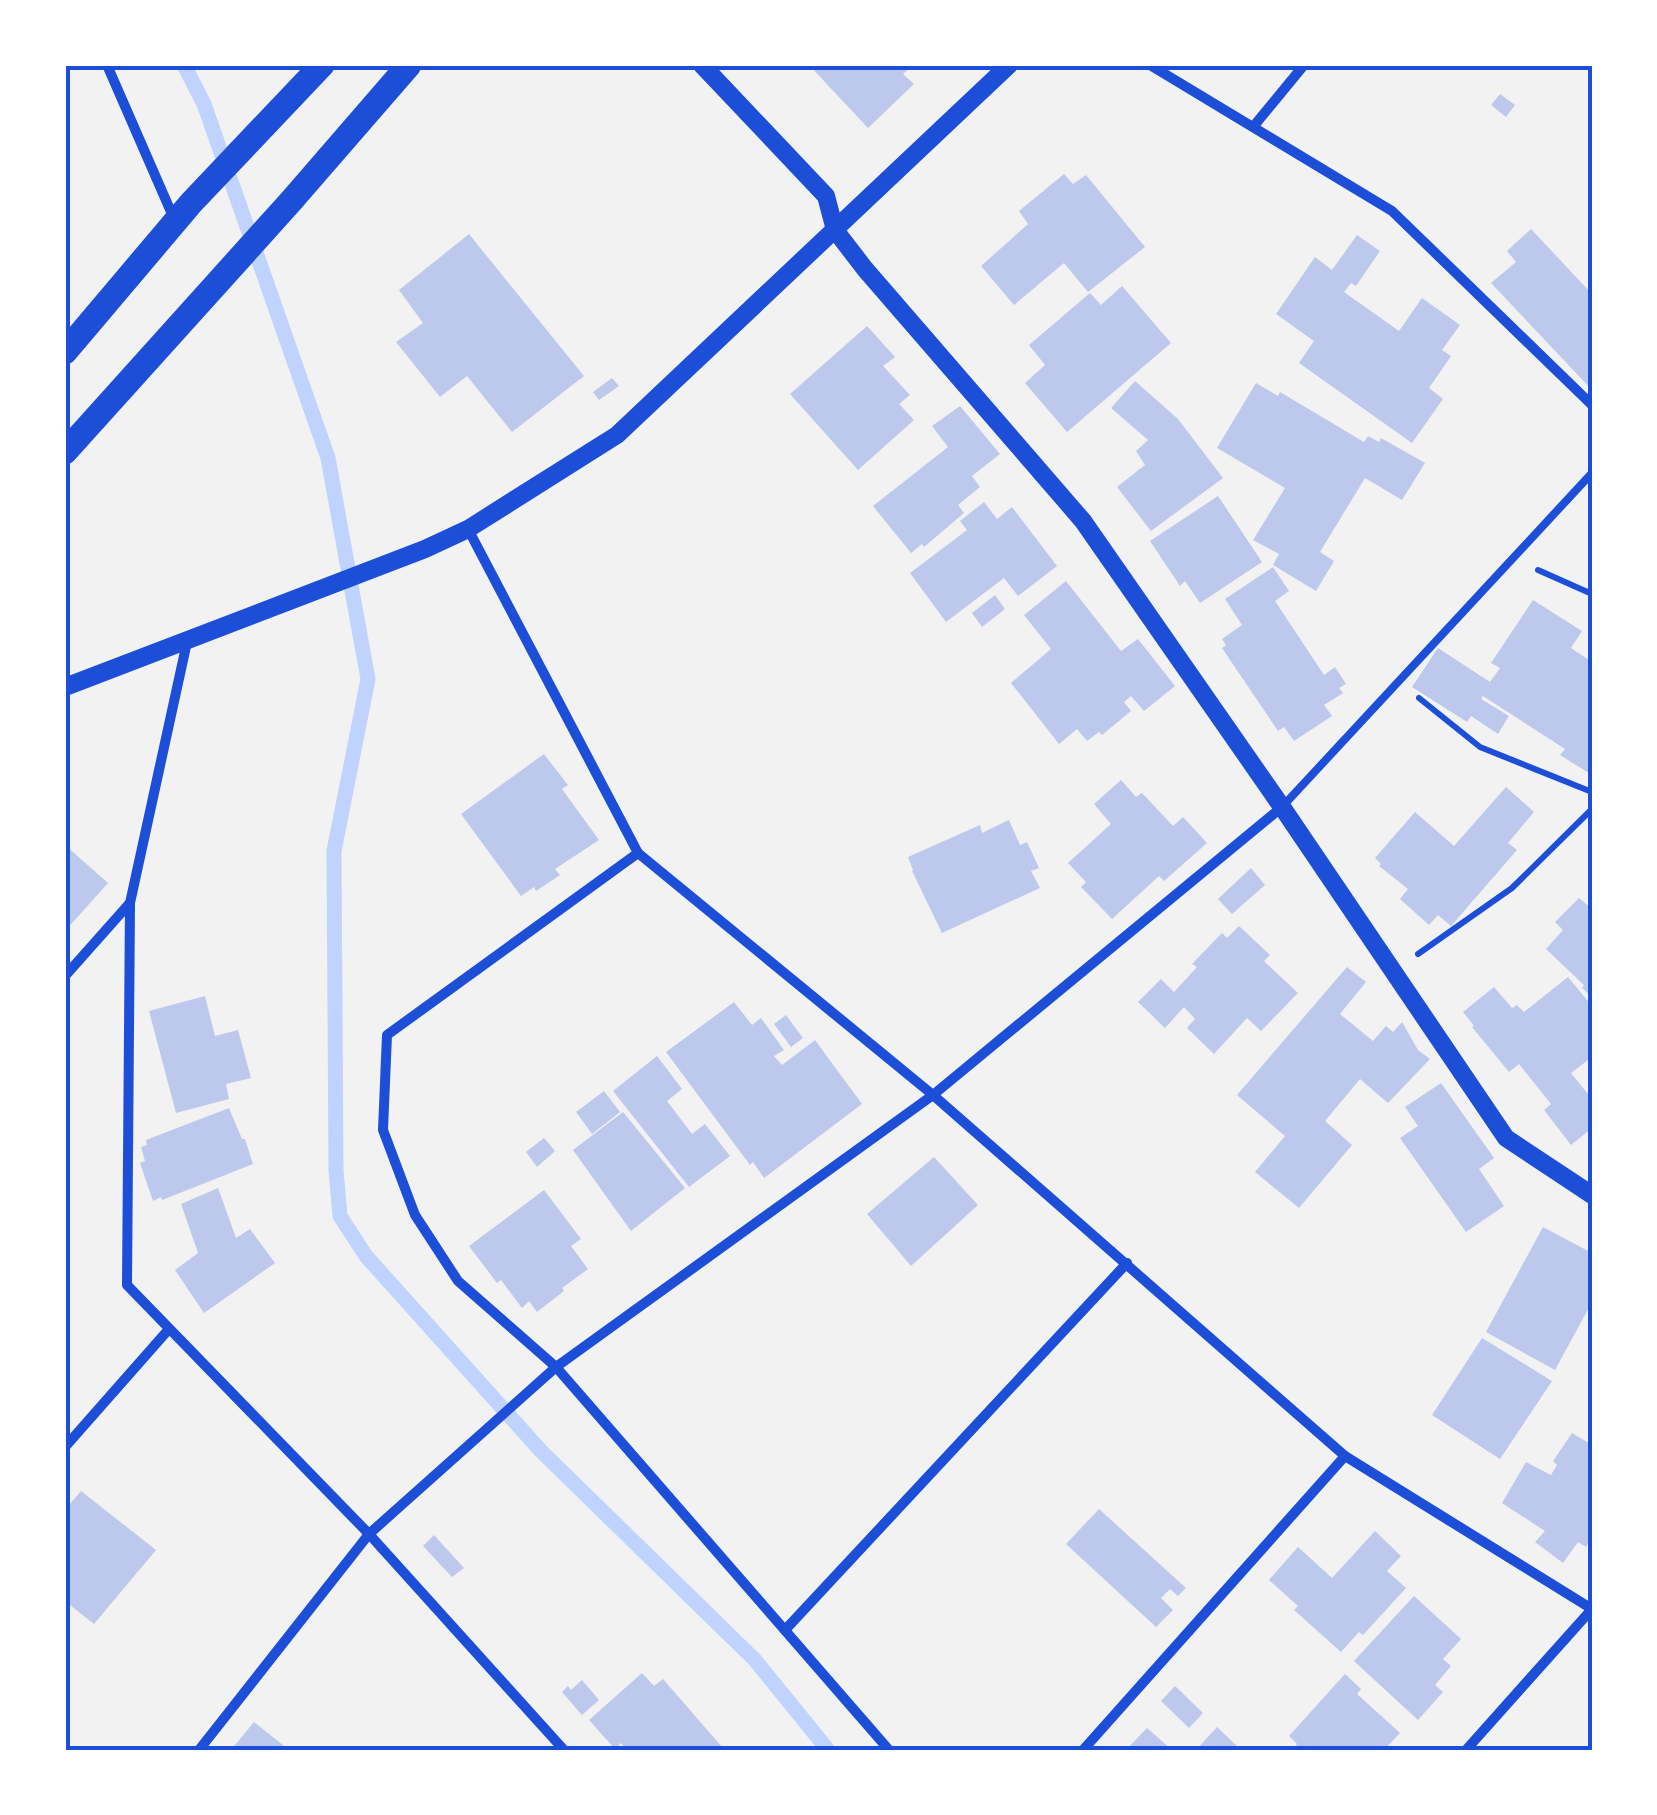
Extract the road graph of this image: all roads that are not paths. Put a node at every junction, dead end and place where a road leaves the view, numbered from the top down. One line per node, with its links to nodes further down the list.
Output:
1 (107, 65): 9 (street)
2 (322, 65): 9 (main road)
3 (409, 65): 13 (main road)
4 (702, 65): 10 (street)
5 (1010, 65): 10 (street)
6 (1150, 65): 8 (street)
7 (1304, 65): 8 (street)
8 (1253, 127): 12 (street)
9 (184, 213): 11 (main road)
10 (835, 230): 15 (street); 18 (street)
11 (65, 352)
12 (1592, 405)
13 (65, 452)
14 (1592, 473): 18 (lane)
15 (468, 529): 16 (street); 19 (street)
16 (187, 642): 17 (street); 20 (street)
17 (65, 688)
18 (1282, 807): 22 (street); 23 (street)
19 (638, 853): 22 (street); 26 (street)
20 (130, 903): 21 (street); 25 (street)
21 (65, 976)
22 (933, 1096): 24 (street); 26 (street)
23 (1592, 1195)
24 (1127, 1262): 28 (street); 31 (street)
25 (169, 1328): 27 (street); 29 (street)
26 (556, 1367): 29 (street); 31 (street)
27 (65, 1448)
28 (1345, 1456): 30 (street); 35 (street)
29 (370, 1534): 32 (street); 33 (street)
30 (1592, 1609): 36 (street)
31 (785, 1630): 34 (street)
32 (199, 1750)
33 (564, 1750)
34 (889, 1750)
35 (1083, 1750)
36 (1466, 1750)

